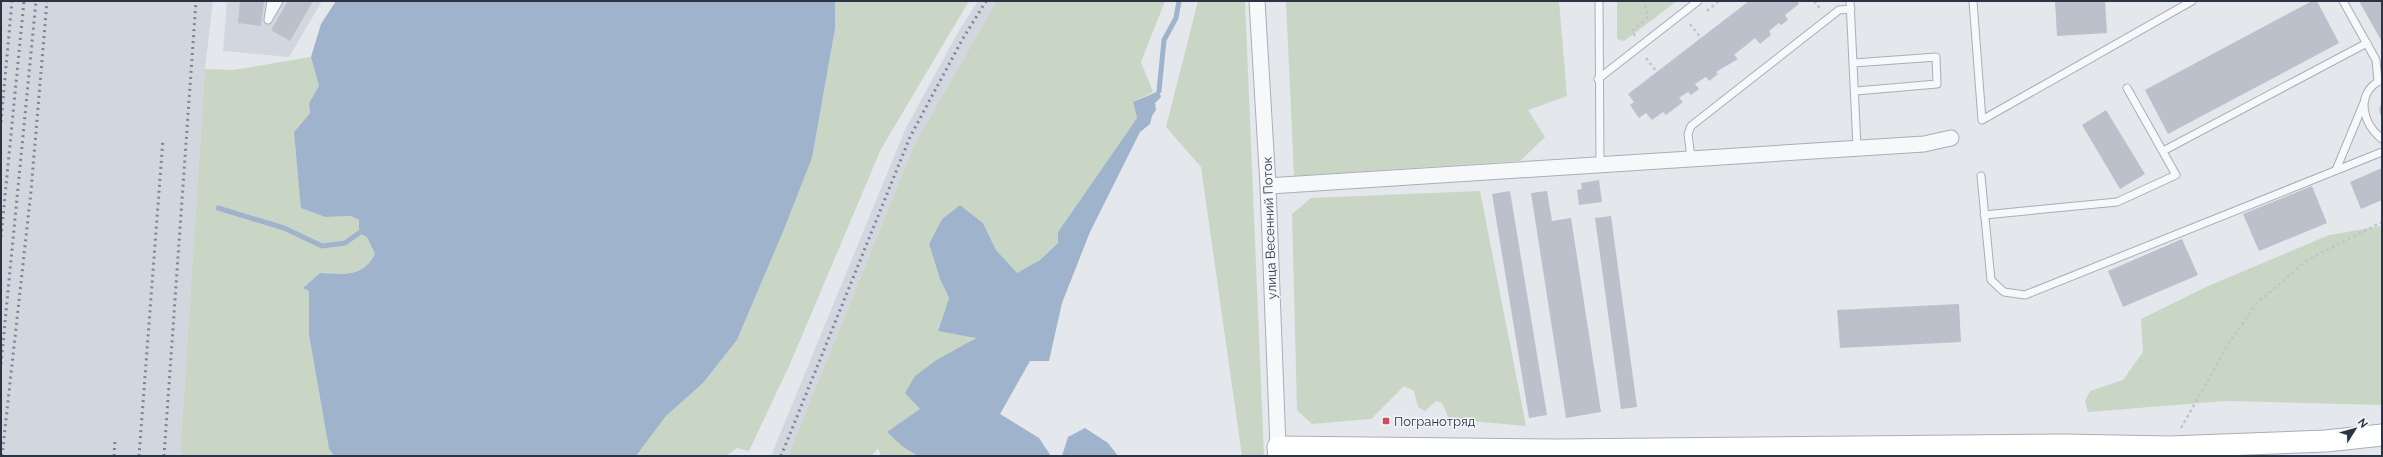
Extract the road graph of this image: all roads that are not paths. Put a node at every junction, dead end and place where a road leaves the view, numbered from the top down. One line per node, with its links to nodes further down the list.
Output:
1 (271, 1): 2 (lane)
2 (279, 1)
3 (1257, 1): 27 (street, улица Весенний Поток)
4 (1599, 1): 13 (lane)
5 (1698, 1): 13 (lane)
6 (1850, 1): 10 (lane)
7 (1973, 1): 8 (lane)
8 (2192, 1)
9 (2343, 1): 11 (lane)
10 (1851, 9): 12 (lane); 23 (lane)
11 (2366, 44): 14 (lane); 21 (lane)
12 (1854, 63): 16 (lane); 16 (lane)
13 (1598, 80): 24 (lane)
14 (2380, 81): 17 (lane)
15 (2127, 88): 21 (lane)
16 (1856, 91): 20 (lane)
17 (2365, 100): 19 (lane); 25 (lane)
18 (1951, 138): 20 (street)
19 (2382, 139)
20 (1857, 147): 23 (street)
21 (2163, 151): 28 (lane)
22 (2382, 152): 25 (lane)
23 (1691, 158): 24 (street)
24 (1600, 164): 27 (street)
25 (2336, 170): 28 (lane)
26 (1981, 176): 28 (lane)
27 (1268, 186): 31 (street, улица Весенний Поток)
28 (1984, 215)
29 (2382, 435): 30 (street)
30 (2063, 450): 31 (street)
31 (1279, 451)

